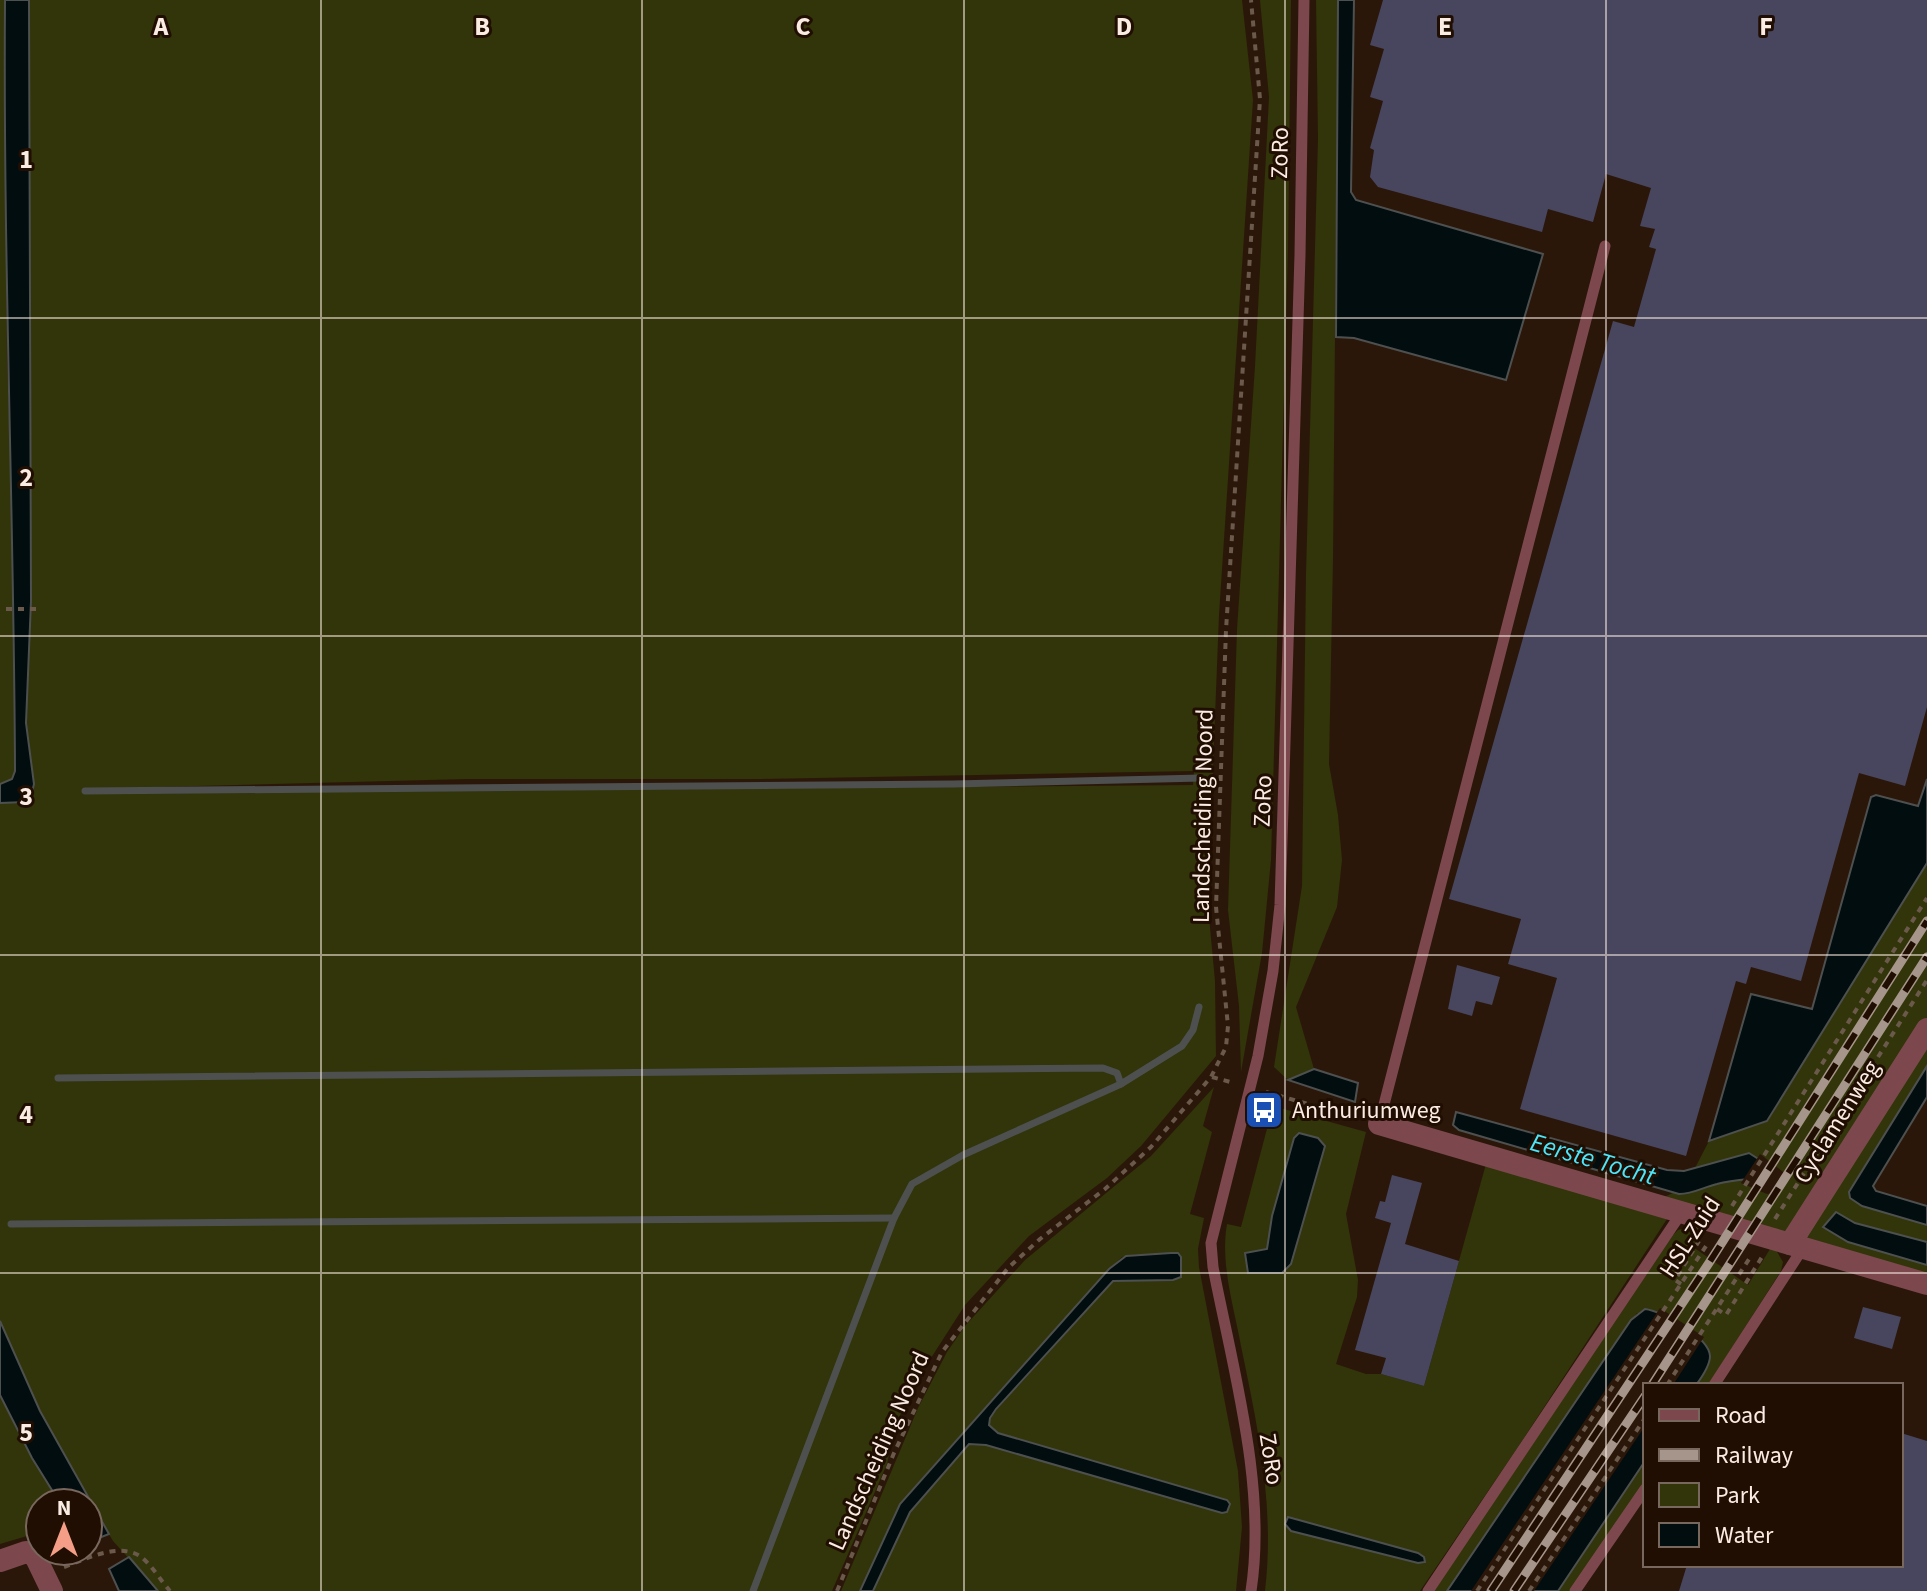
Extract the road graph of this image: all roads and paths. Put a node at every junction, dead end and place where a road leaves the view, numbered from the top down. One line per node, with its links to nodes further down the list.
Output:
1 (1251, 0): 9 (path, Landscheiding Noord)
2 (1304, 0): 10 (lane, ZoRo)
3 (1605, 246): 11 (lane)
4 (6, 609): 5 (path)
5 (41, 609)
6 (1927, 898): 12 (path, HSL-Zuid)
7 (1927, 980): 14 (path)
8 (1927, 1029): 17 (street, Cyclamenweg)
9 (1211, 1077): 10 (path); 30 (path, Landscheiding Noord)
10 (1251, 1088): 11 (path); 31 (lane, ZoRo)
11 (1379, 1124): 13 (street)
12 (1730, 1209)
13 (1682, 1212): 17 (street); 32 (lane)
14 (1769, 1229)
15 (1714, 1233): 20 (path, HSL-Zuid)
16 (1697, 1245): 20 (path)
17 (1796, 1246): 21 (street); 24 (lane, Cyclamenweg)
18 (1754, 1252): 22 (path)
19 (1747, 1281): 22 (path)
20 (1681, 1284): 33 (path, HSL-Zuid)
21 (1927, 1284)
22 (1717, 1309): 23 (path)
23 (1668, 1383)
24 (1715, 1383)
25 (1643, 1421): 34 (path)
26 (1643, 1492): 35 (lane)
27 (0, 1561): 28 (street)
28 (48, 1583): 29 (path)
29 (170, 1591)
30 (837, 1591)
31 (1251, 1591)
32 (1428, 1591)
33 (1477, 1591)
34 (1529, 1591)
35 (1575, 1591)

